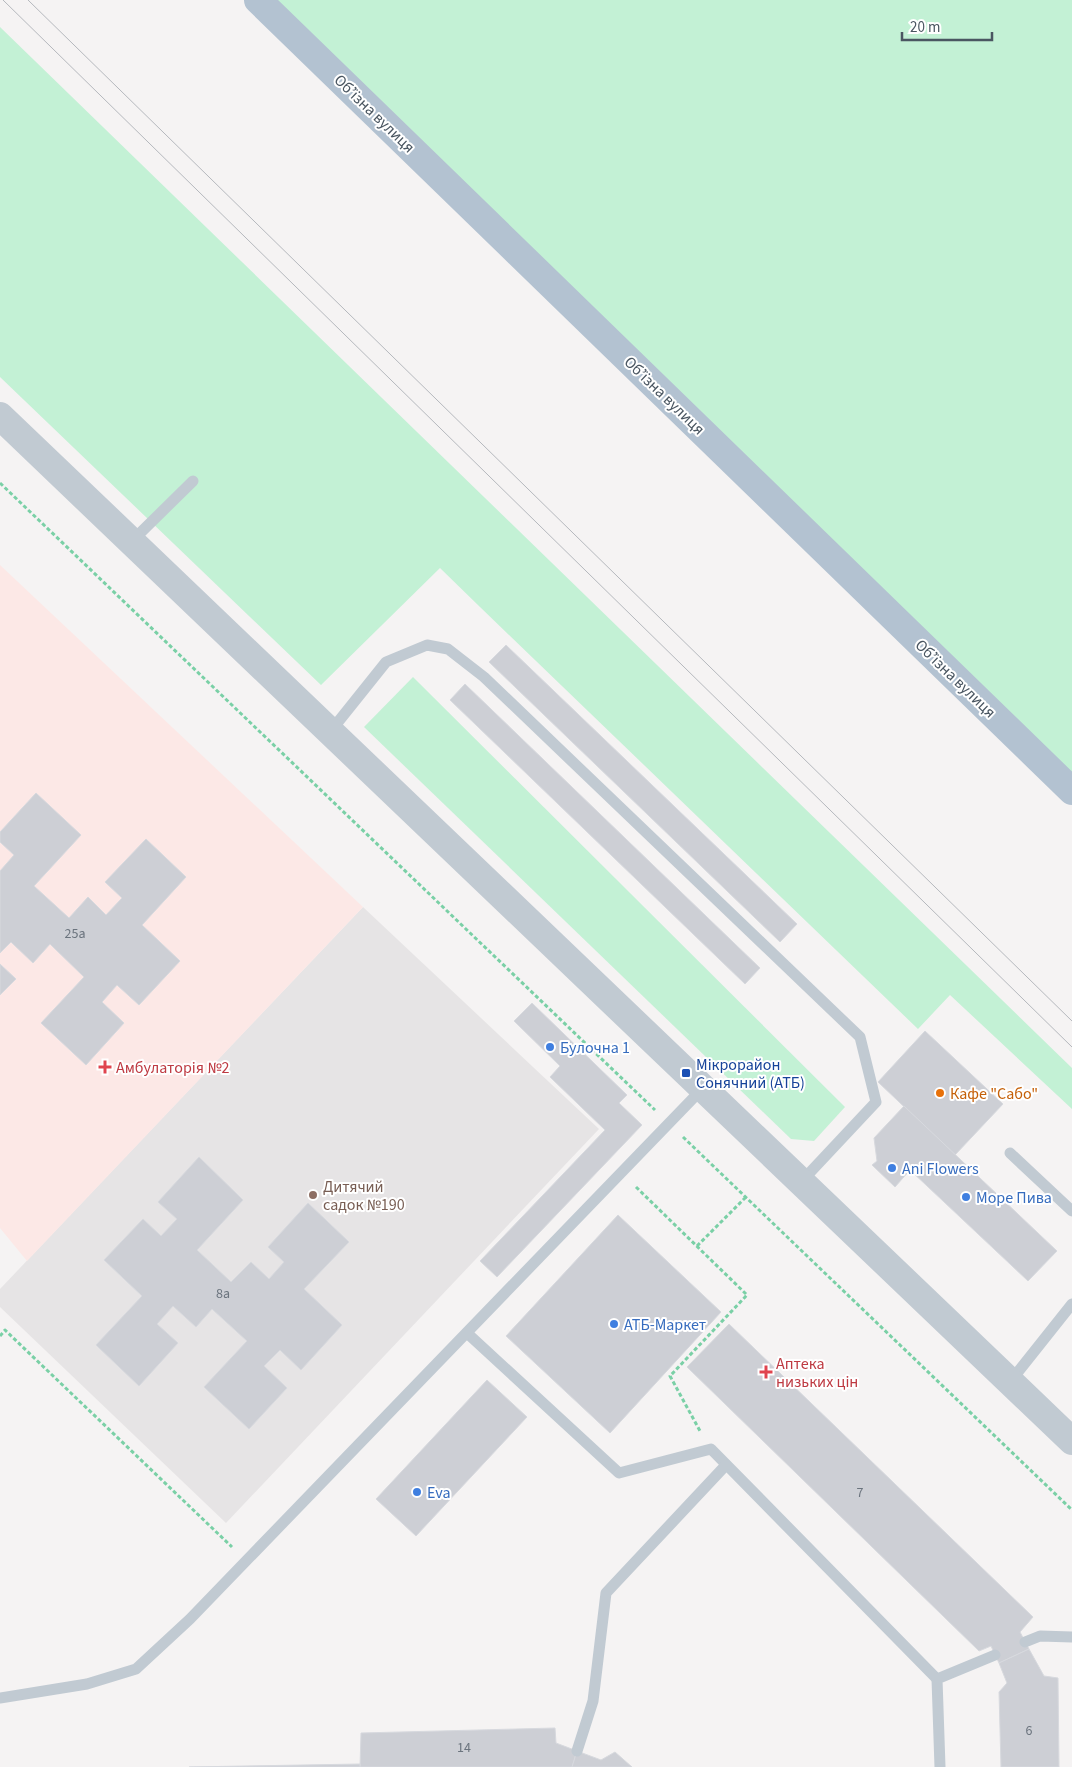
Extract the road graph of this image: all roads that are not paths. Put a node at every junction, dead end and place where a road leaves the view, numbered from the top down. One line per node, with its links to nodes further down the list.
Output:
1 (258, 0): 6 (main road, Обʼїзна вулиця)
2 (0, 416): 4 (street)
3 (193, 480): 4 (lane)
4 (131, 542): 5 (street)
5 (330, 732): 7 (street); 9 (lane)
6 (1072, 791)
7 (703, 1088): 9 (street); 12 (lane)
8 (1010, 1153): 10 (lane)
9 (801, 1182): 13 (street)
10 (1072, 1210)
11 (1072, 1304): 13 (lane)
12 (467, 1333): 15 (lane); 20 (lane)
13 (1010, 1382): 14 (street)
14 (1072, 1441)
15 (726, 1465): 19 (lane); 21 (lane)
16 (1072, 1637): 17 (lane)
17 (1025, 1642)
18 (995, 1655): 19 (lane)
19 (937, 1679): 22 (lane)
20 (0, 1698)
21 (577, 1751)
22 (940, 1767)

